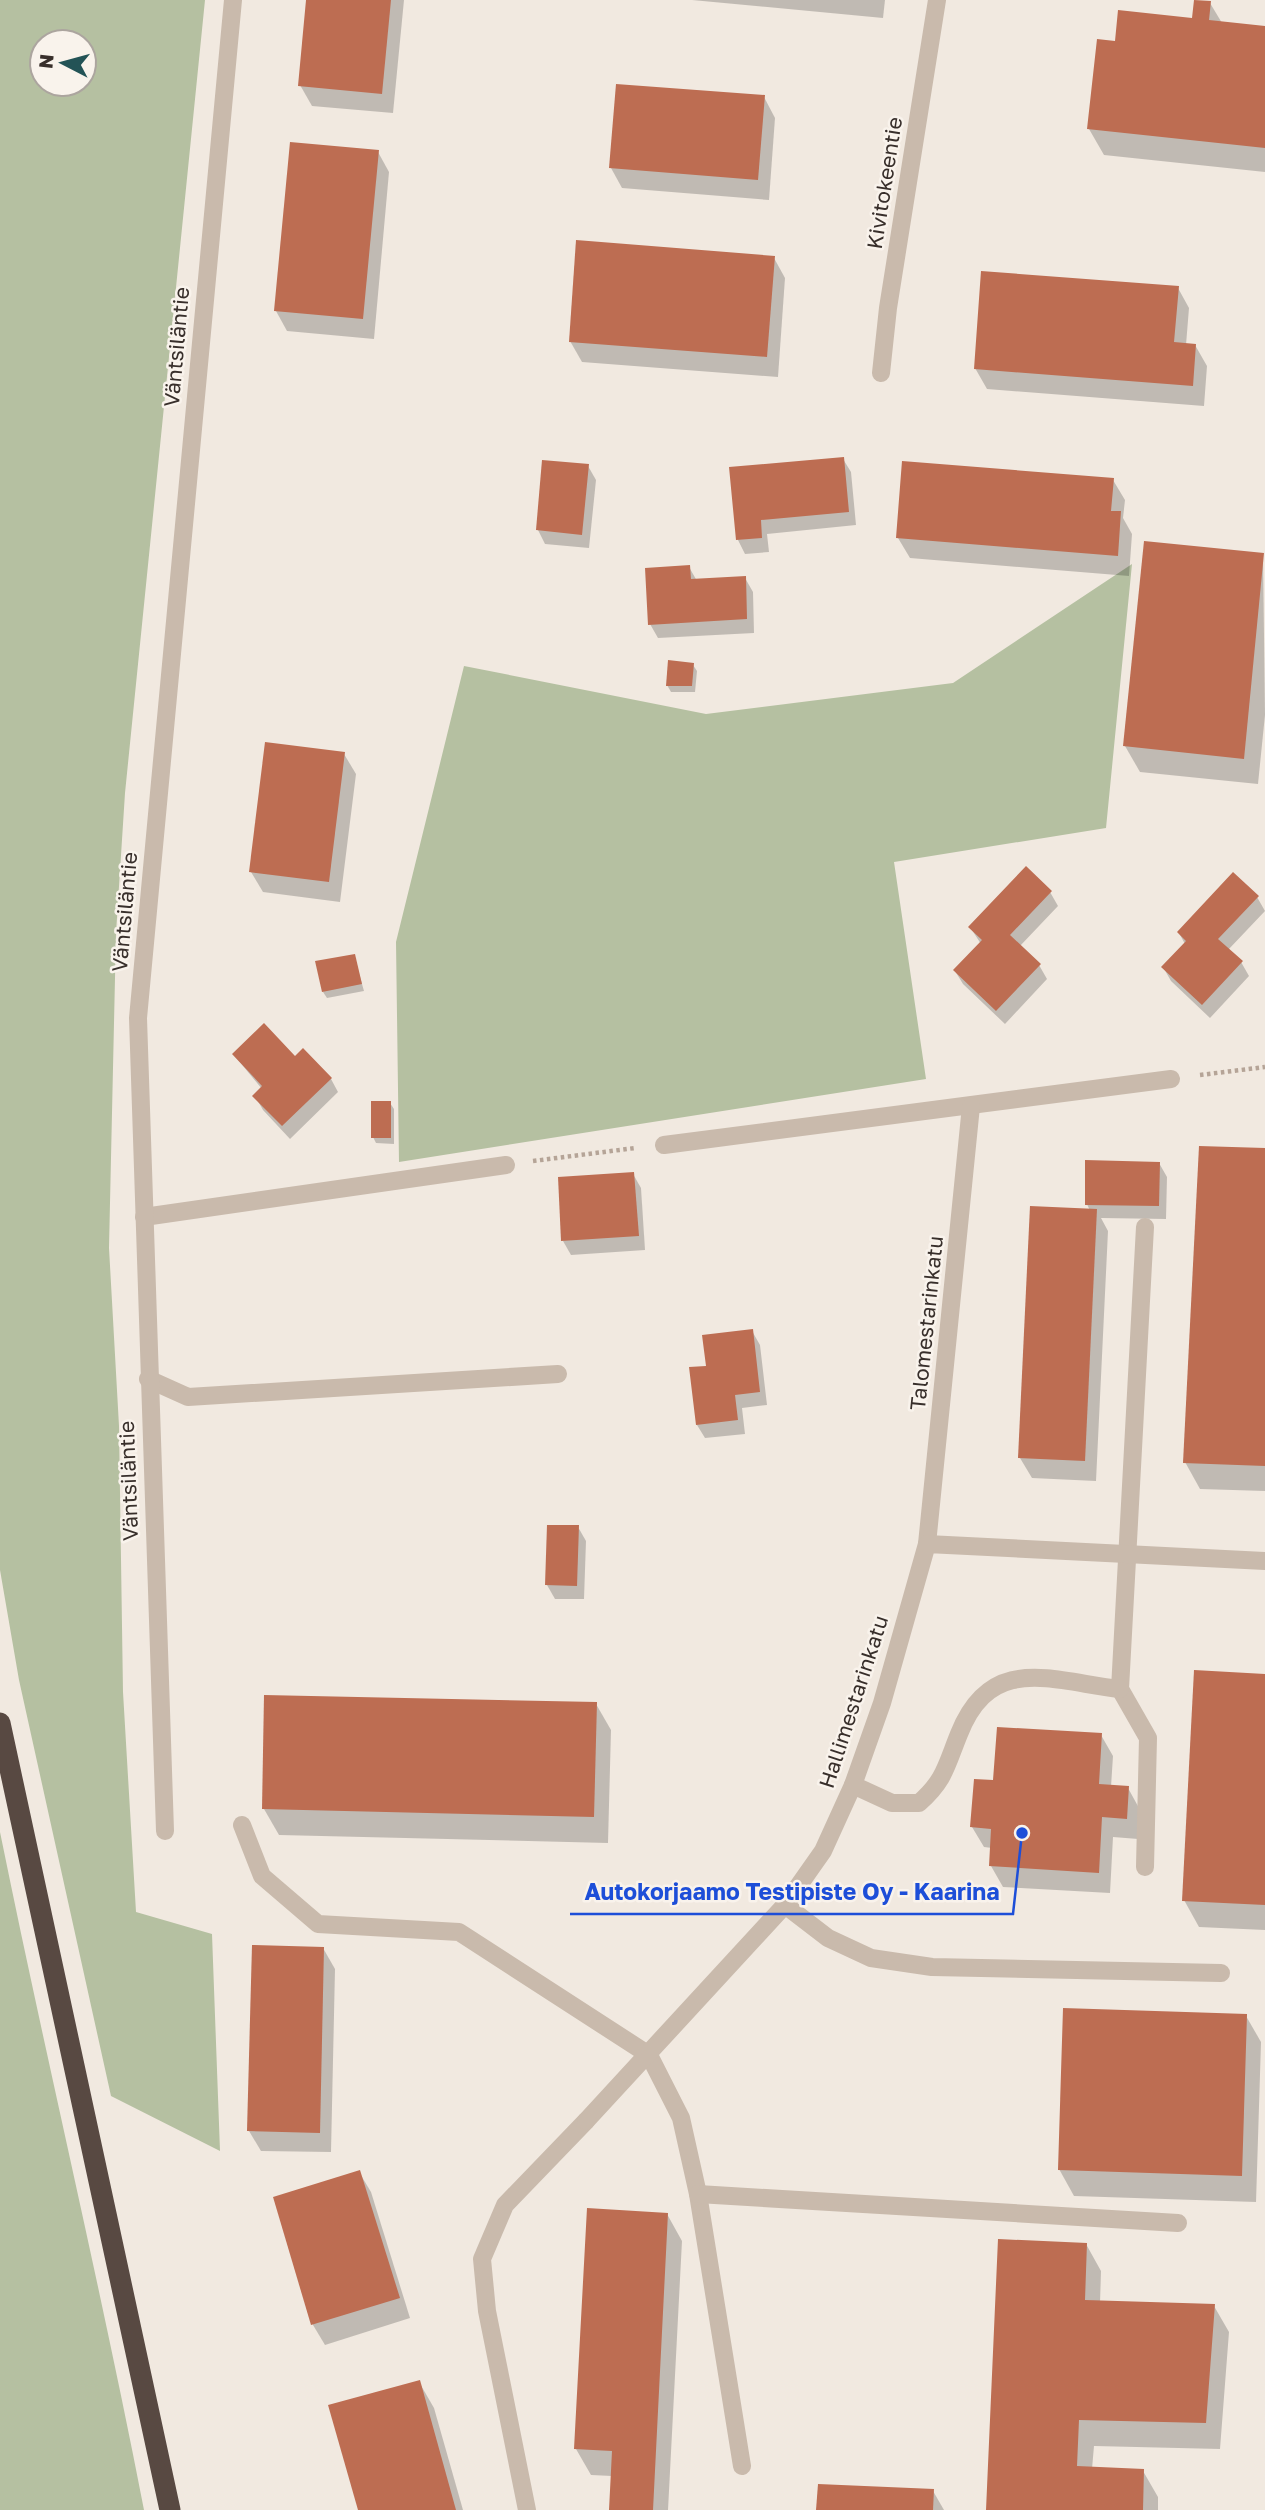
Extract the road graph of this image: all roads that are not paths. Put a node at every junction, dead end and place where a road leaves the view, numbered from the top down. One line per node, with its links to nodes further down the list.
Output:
1 (233, 0): 8 (street, Väntsiläntie)
2 (937, 0): 3 (street, Kivitokeentie)
3 (881, 373)
4 (1171, 1079): 5 (street)
5 (971, 1105): 6 (street); 12 (street, Talomestarinkatu)
6 (664, 1145)
7 (506, 1165): 8 (street)
8 (144, 1217): 11 (street, Väntsiläntie)
9 (1145, 1227): 13 (street)
10 (558, 1374): 11 (street)
11 (148, 1378): 19 (street, Väntsiläntie)
12 (927, 1544): 13 (street); 17 (street, Hallimestarinkatu)
13 (1128, 1552): 14 (street); 15 (street)
14 (1265, 1561)
15 (1120, 1689): 17 (street); 20 (street)
16 (0, 1723): 27 (highway)
17 (853, 1785): 21 (street, Hallimestarinkatu)
18 (242, 1825): 23 (street)
19 (165, 1831)
20 (1145, 1867)
21 (785, 1905): 22 (street); 23 (street, Hallimestarinkatu)
22 (1221, 1973)
23 (649, 2055): 24 (street); 28 (street, Hallimestarinkatu)
24 (698, 2194): 25 (street); 26 (street)
25 (1178, 2223)
26 (742, 2466)
27 (170, 2510)
28 (527, 2510)

